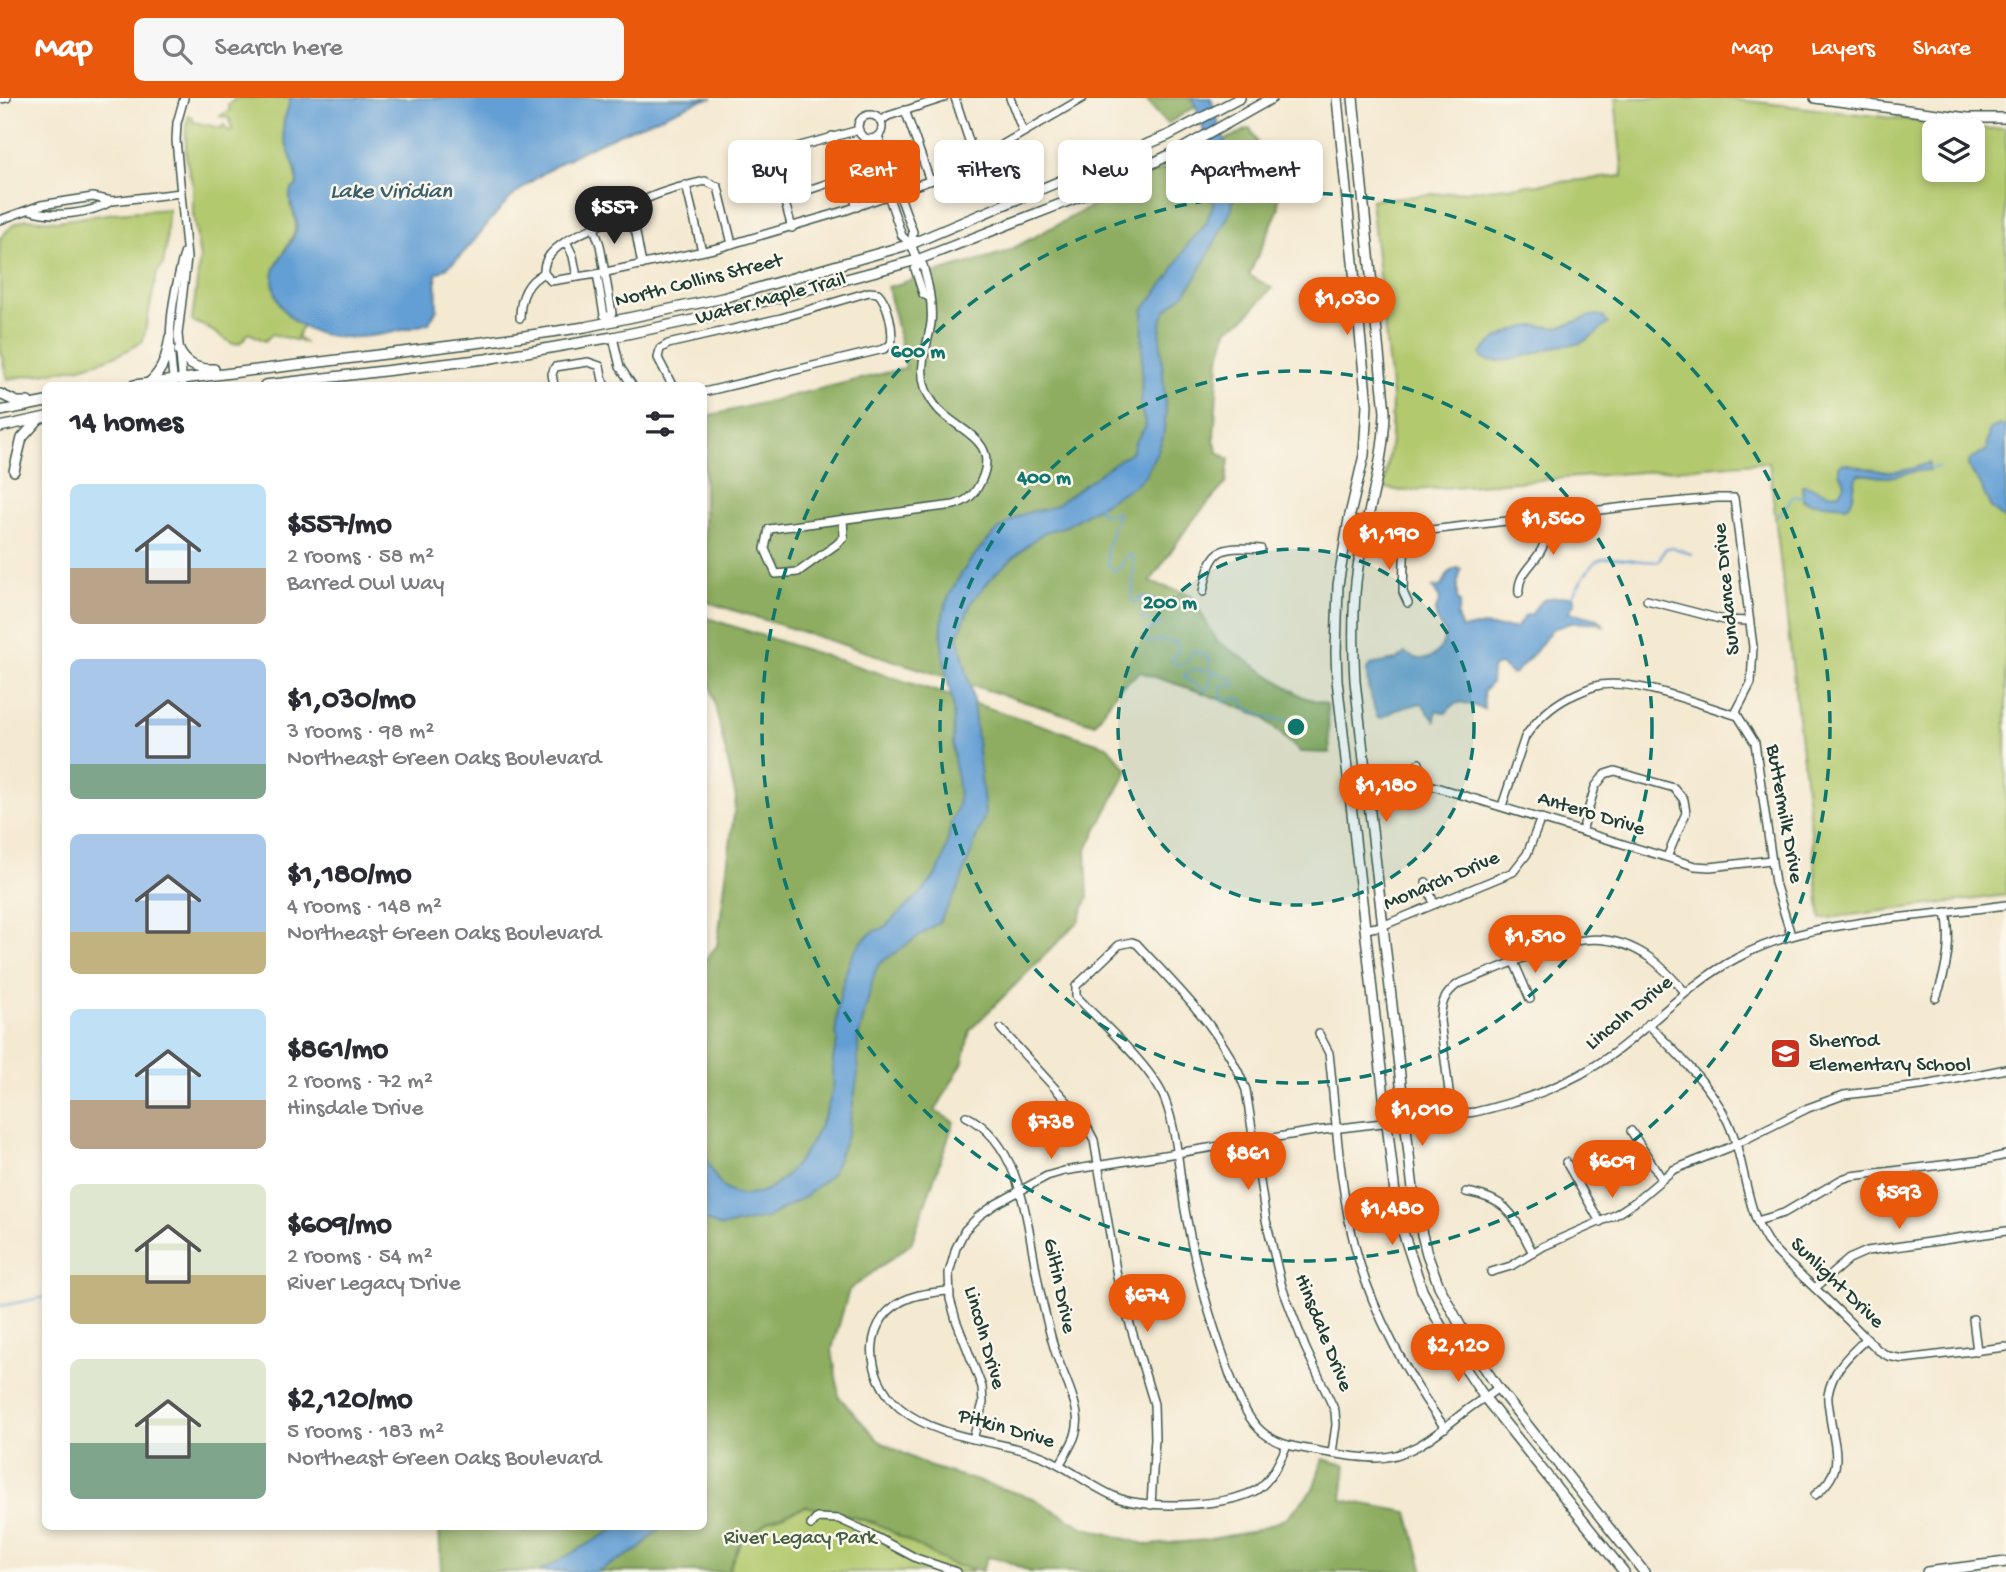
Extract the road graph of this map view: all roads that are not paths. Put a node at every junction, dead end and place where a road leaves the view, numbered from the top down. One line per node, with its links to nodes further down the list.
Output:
1 (7, 98): 13 (street)
2 (184, 98): 33 (street)
3 (944, 98): 15 (street)
4 (955, 98): 26 (street)
5 (1022, 98): 14 (street)
6 (1083, 98): 20 (street)
7 (1240, 98): 49 (main road, North Collins Street)
8 (1272, 98): 52 (main road, North Collins Street)
9 (1329, 98): 16 (main road)
10 (1337, 98): 16 (main road)
11 (1353, 98): 34 (main road)
12 (1815, 98): 17 (main road)
13 (0, 99)
14 (1011, 101): 20 (street)
15 (905, 110): 18 (street); 30 (street)
16 (1338, 111): 35 (main road)
17 (2006, 118)
18 (881, 121): 19 (street); 22 (street)
19 (859, 130): 21 (street); 23 (street)
20 (1023, 132): 27 (street)
21 (832, 136): 24 (street); 28 (street)
22 (878, 136): 23 (street); 25 (street)
23 (869, 139)
24 (833, 140)
25 (879, 140)
26 (969, 140)
27 (1010, 140)
28 (811, 142)
29 (934, 179): 30 (street)
30 (930, 181): 32 (street)
31 (686, 185): 43 (street); 48 (street); 51 (street)
32 (920, 185)
33 (181, 193): 36 (street); 50 (street)
34 (1363, 197): 35 (main road); 81 (main road)
35 (1347, 199): 80 (main road)
36 (112, 201): 42 (street); 42 (street)
37 (785, 203): 46 (street)
38 (856, 203): 41 (street)
39 (868, 203): 41 (street)
40 (898, 203): 49 (street)
41 (857, 207): 46 (street)
42 (30, 210): 44 (street)
43 (625, 211): 45 (street); 53 (street)
44 (0, 219)
45 (594, 228): 47 (street); 55 (street)
46 (792, 228): 48 (street)
47 (566, 241): 54 (street); 56 (street)
48 (732, 244): 51 (street)
49 (911, 244): 52 (street); 58 (main road, North Collins Street)
50 (185, 251): 59 (street); 61 (street)
51 (702, 251): 53 (street)
52 (918, 262): 60 (main road, North Collins Street); 79 (street)
53 (642, 265): 55 (street)
54 (544, 273): 56 (street); 57 (street)
55 (601, 273): 56 (street); 58 (street)
56 (577, 277)
57 (520, 318)
58 (610, 319): 60 (main road); 62 (main road, North Collins Street)
59 (170, 337): 63 (main road); 64 (street)
60 (613, 337): 65 (main road, North Collins Street); 68 (street)
61 (179, 350): 62 (main road); 64 (street)
62 (237, 371): 64 (main road, North Collins Street)
63 (149, 382)
64 (178, 382)
65 (293, 382)
66 (553, 382): 67 (street)
67 (603, 382)
68 (629, 382)
69 (670, 382): 70 (street, Water Maple Trail)
70 (707, 391)
71 (0, 394): 72 (main road)
72 (42, 402)
73 (42, 402): 74 (main road)
74 (0, 411)
75 (42, 418): 76 (main road); 77 (main road)
76 (1, 424)
77 (14, 471)
78 (1547, 517): 82 (street); 85 (street); 88 (street, Sundance Drive)
79 (843, 519): 79 (street)
80 (1349, 519): 81 (street); 101 (main road)
81 (1366, 524): 82 (street); 100 (main road)
82 (1405, 532): 87 (street)
83 (1261, 549): 84 (street)
84 (1203, 592)
85 (1519, 593)
86 (1647, 600): 88 (street)
87 (1408, 603)
88 (1749, 621): 89 (street, Sundance Drive)
89 (1738, 716): 91 (street); 95 (street, Buttermilk Drive)
90 (1419, 763): 91 (street, Antero Drive)
91 (1502, 806): 92 (street, Antero Drive)
92 (1541, 818): 93 (street, Antero Drive); 97 (street, Monarch Drive)
93 (1582, 831): 94 (street, Antero Drive); 94 (street)
94 (1667, 857): 95 (street, Antero Drive)
95 (1771, 860): 102 (street, Buttermilk Drive)
96 (1426, 882): 97 (street)
97 (1434, 904): 100 (street, Monarch Drive)
98 (2006, 905): 99 (street, Lincoln Drive)
99 (1946, 912): 102 (street, Lincoln Drive); 105 (street)
100 (1382, 926): 101 (street, Monarch Drive); 113 (main road)
101 (1366, 929): 114 (main road)
102 (1790, 935): 104 (street, Lincoln Drive)
103 (1514, 962): 104 (street); 106 (street); 112 (street)
104 (1685, 992): 107 (street, Lincoln Drive)
105 (1936, 998)
106 (1530, 999)
107 (1648, 1024): 112 (street, Lincoln Drive); 118 (street, Sunlight Drive)
108 (1001, 1029): 122 (street)
109 (1319, 1034): 115 (street)
110 (2006, 1069): 118 (street)
111 (966, 1115): 124 (street, Giltin Drive)
112 (1452, 1115): 113 (street, Lincoln Drive)
113 (1404, 1122): 114 (street, Lincoln Drive); 137 (main road)
114 (1388, 1124): 115 (street, Lincoln Drive); 138 (main road)
115 (1338, 1129): 117 (street, Lincoln Drive); 139 (street)
116 (1631, 1130): 123 (street)
117 (1254, 1140): 119 (street, Lincoln Drive); 119 (street, Hinsdale Drive); 142 (street, Hinsdale Drive)
118 (1736, 1142): 123 (street); 126 (street, Sunlight Drive)
119 (1176, 1153): 122 (street, Lincoln Drive); 141 (street)
120 (2006, 1155): 126 (street)
121 (1566, 1162): 127 (street)
122 (1098, 1165): 124 (street, Lincoln Drive); 145 (street)
123 (1662, 1179): 127 (street)
124 (1019, 1191): 132 (street, Lincoln Drive); 143 (street, Giltin Drive)
125 (1466, 1192): 129 (street)
126 (1757, 1221): 131 (street, Sunlight Drive)
127 (1600, 1222): 129 (street)
128 (2006, 1231): 131 (street)
129 (1533, 1253): 130 (street)
130 (1491, 1272)
131 (1815, 1288): 134 (street, Sunlight Drive)
132 (949, 1291): 140 (street, Lincoln Drive); 140 (street, Pitkin Drive)
133 (1973, 1319): 136 (street)
134 (1867, 1339): 136 (street, Sunlight Drive); 144 (street)
135 (2006, 1347): 136 (street, Sunlight Drive)
136 (1977, 1350)
137 (1498, 1388): 138 (street); 147 (main road)
138 (1485, 1398): 139 (street); 148 (main road)
139 (1445, 1428): 142 (street)
140 (973, 1439): 143 (street, Pitkin Drive)
141 (1287, 1445): 142 (street); 145 (street, Pitkin Drive)
142 (1332, 1453)
143 (1060, 1464): 145 (street, Pitkin Drive)
144 (1815, 1495)
145 (1151, 1505)
146 (811, 1525): 150 (street)
147 (1625, 1548): 148 (main road); 152 (main road)
148 (1613, 1558): 151 (main road)
149 (2006, 1562): 153 (main road)
150 (957, 1572)
151 (1624, 1572)
152 (1644, 1572)
153 (1927, 1572)

